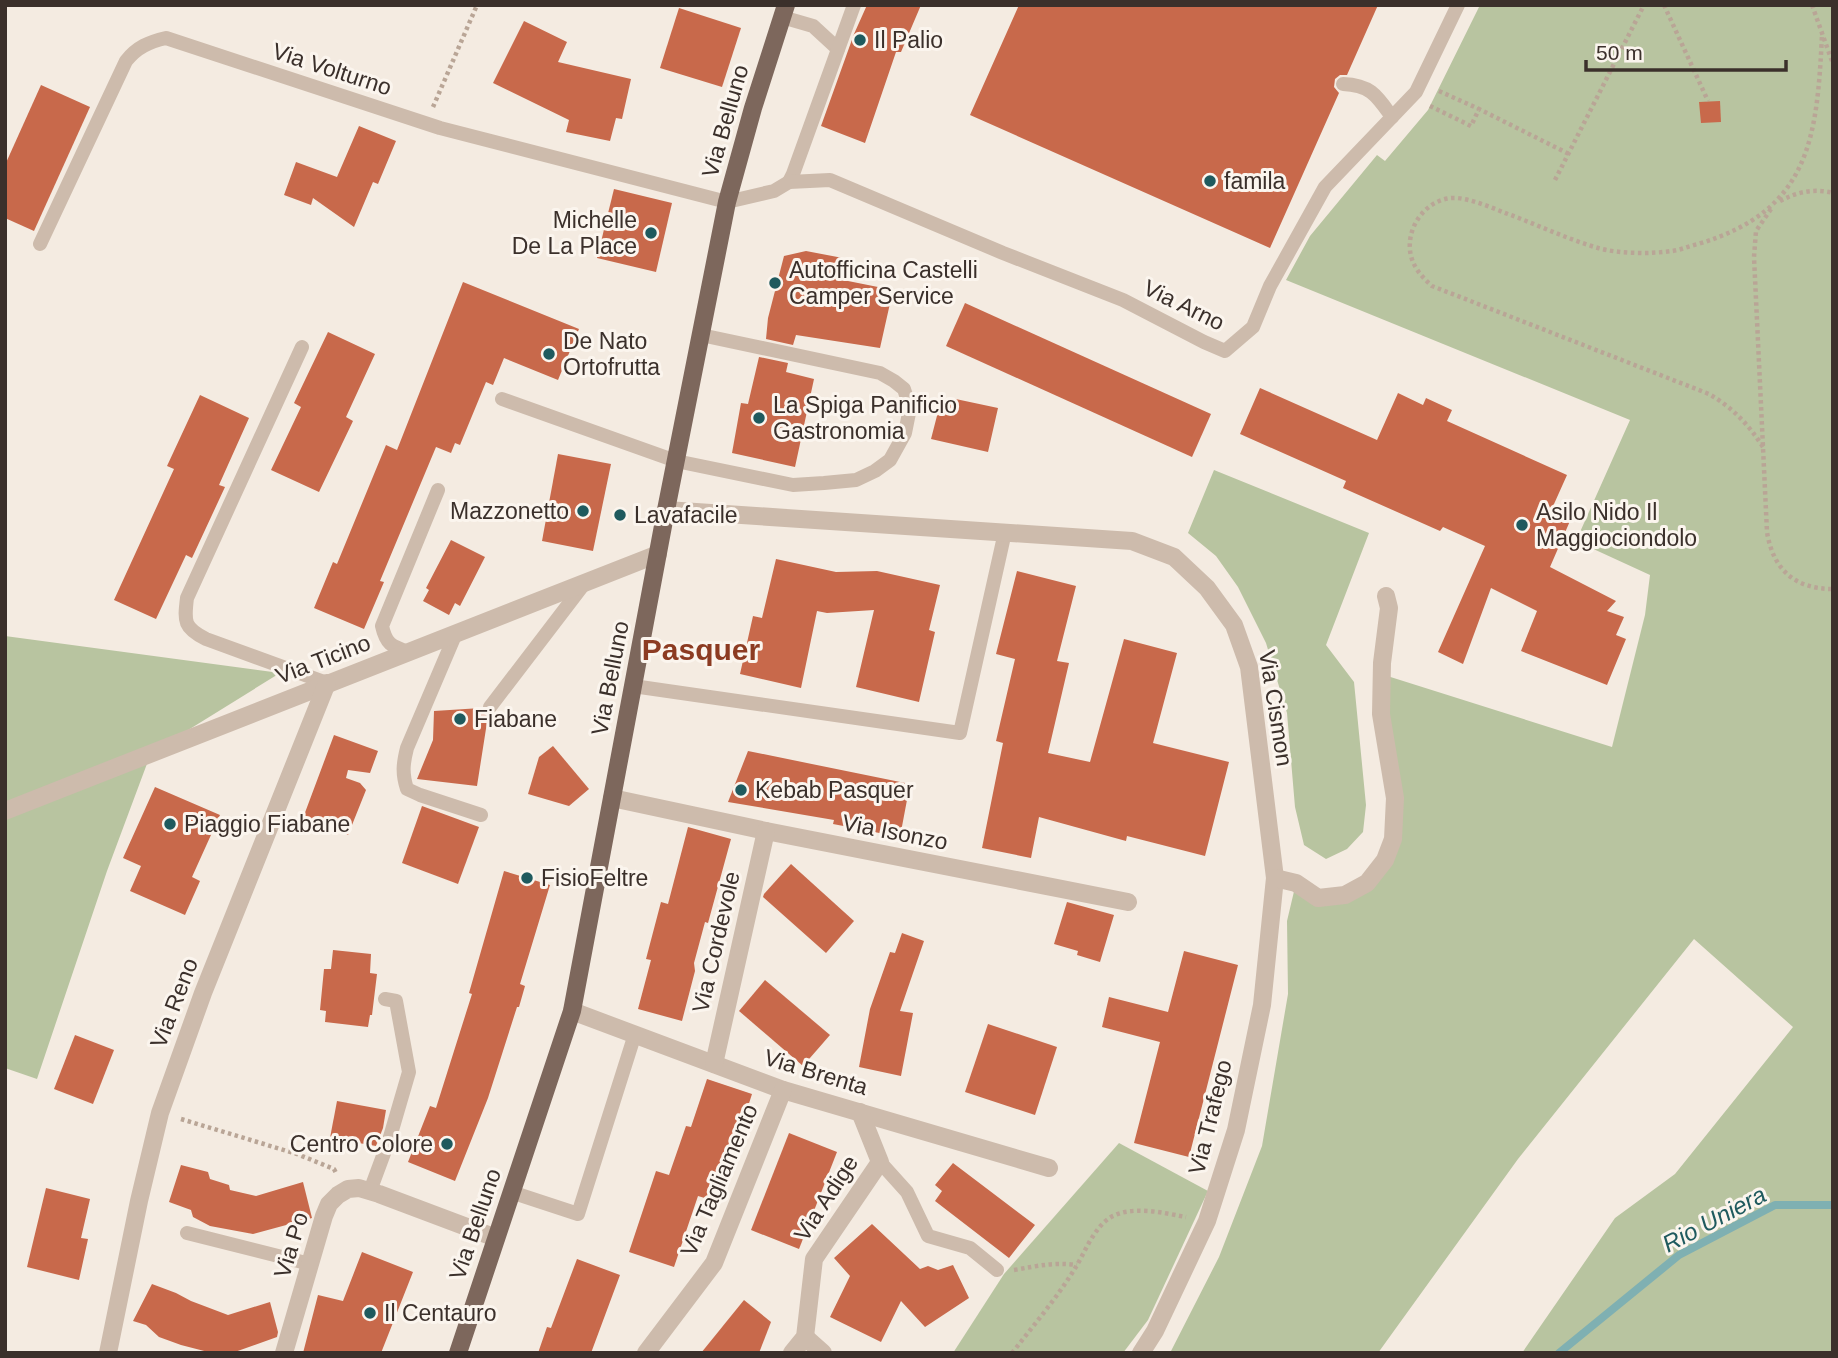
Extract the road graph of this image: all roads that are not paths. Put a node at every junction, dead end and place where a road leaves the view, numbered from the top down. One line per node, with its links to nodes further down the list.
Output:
1 (854, 5): 4 (lane)
2 (1458, 5): 6 (lane, Via Arno)
3 (784, 11): 4 (lane); 8 (main road, Via Belluno)
4 (838, 49): 7 (lane)
5 (1343, 85): 6 (lane)
6 (1392, 117): 7 (lane, Via Arno)
7 (789, 182): 8 (lane, Via Arno)
8 (727, 202): 9 (lane, Via Volturno); 10 (main road, Via Belluno)
9 (40, 244)
10 (701, 335): 13 (main road, Via Belluno); 13 (lane)
11 (302, 347): 22 (lane)
12 (502, 399): 13 (lane)
13 (676, 461): 15 (main road, Via Belluno)
14 (438, 491): 21 (lane)
15 (666, 510): 16 (street, Via Cismon); 17 (main road, Via Belluno)
16 (1005, 532): 23 (lane); 29 (street, Via Cismon)
17 (659, 554): 18 (street, Via Ticino); 23 (main road, Via Belluno)
18 (583, 583): 20 (street, Via Ticino); 24 (lane)
19 (1386, 596): 29 (street)
20 (456, 633): 21 (street, Via Ticino); 27 (lane)
21 (408, 652): 22 (street, Via Ticino)
22 (327, 683): 26 (street, Via Ticino); 46 (street, Via Reno)
23 (634, 686): 25 (main road, Via Belluno)
24 (489, 707)
25 (612, 798): 28 (street, Via Isonzo); 32 (main road, Via Belluno)
26 (5, 811)
27 (481, 815)
28 (766, 831): 30 (street, Via Isonzo); 34 (street, Via Cordevole)
29 (1275, 878): 52 (street, Via Trafego)
30 (1128, 902)
31 (385, 999): 39 (lane)
32 (572, 1011): 33 (street, Via Brenta); 40 (main road, Via Belluno)
33 (635, 1034): 34 (street, Via Brenta); 40 (lane)
34 (713, 1064): 35 (street, Via Brenta)
35 (783, 1090): 36 (street, Via Brenta); 49 (street, Via Tagliamento)
36 (860, 1111): 37 (street, Via Adige); 38 (street, Via Brenta)
37 (880, 1162): 44 (lane); 45 (street, Via Adige)
38 (1049, 1168)
39 (370, 1191): 42 (street, Via Po); 43 (street, Via Po)
40 (512, 1192): 42 (main road, Via Belluno)
41 (187, 1233): 43 (lane)
42 (496, 1238): 48 (main road, Via Belluno)
43 (310, 1264): 47 (street, Via Po)
44 (997, 1270)
45 (805, 1337): 50 (street); 51 (street)
46 (108, 1353)
47 (284, 1353)
48 (458, 1353)
49 (646, 1353)
50 (792, 1353)
51 (823, 1353)
52 (1141, 1353)

